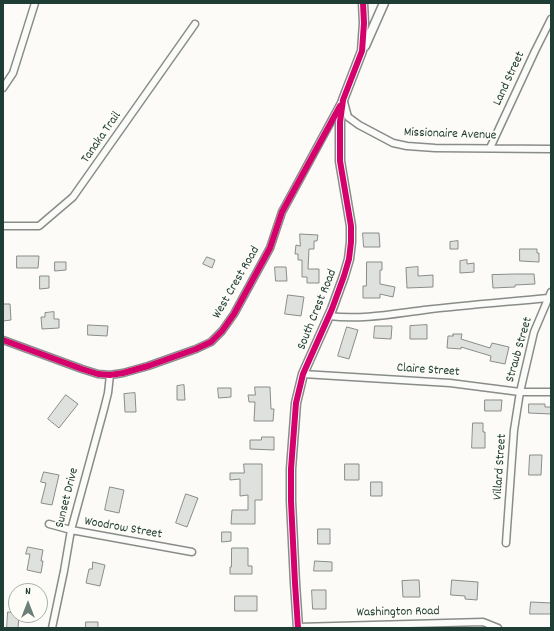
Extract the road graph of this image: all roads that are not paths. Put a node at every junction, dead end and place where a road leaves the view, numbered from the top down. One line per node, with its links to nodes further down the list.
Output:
1 (35, 3): 7 (street)
2 (362, 3): 6 (street, South Crest Road)
3 (384, 3): 6 (street)
4 (551, 19): 9 (street, Land Street)
5 (195, 24): 11 (street, Tanaka Trail)
6 (362, 51): 8 (street, South Crest Road)
7 (3, 88)
8 (343, 100): 9 (street, Missionaire Avenue); 14 (street, South Crest Road); 17 (street, West Crest Road)
9 (490, 148): 10 (street, Missionaire Avenue)
10 (551, 149)
11 (3, 226)
12 (551, 292): 13 (street, Straub Street)
13 (548, 298): 14 (street); 18 (street, Straub Street)
14 (329, 316): 16 (street, South Crest Road)
15 (3, 340): 17 (street, West Crest Road)
16 (303, 374): 18 (street, Claire Street); 26 (street, South Crest Road)
17 (110, 375): 21 (street, Sunset Drive)
18 (520, 392): 19 (street, Claire Street); 22 (street, Villard Street)
19 (551, 392)
20 (49, 524): 21 (street, Woodrow Street)
21 (71, 530): 23 (street, Woodrow Street); 27 (street, Sunset Drive)
22 (506, 543)
23 (192, 552)
24 (483, 625): 25 (street, Washington Road); 28 (street, Washington Road)
25 (404, 626): 26 (street, Washington Road)
26 (298, 627)
27 (52, 628)
28 (498, 628)

